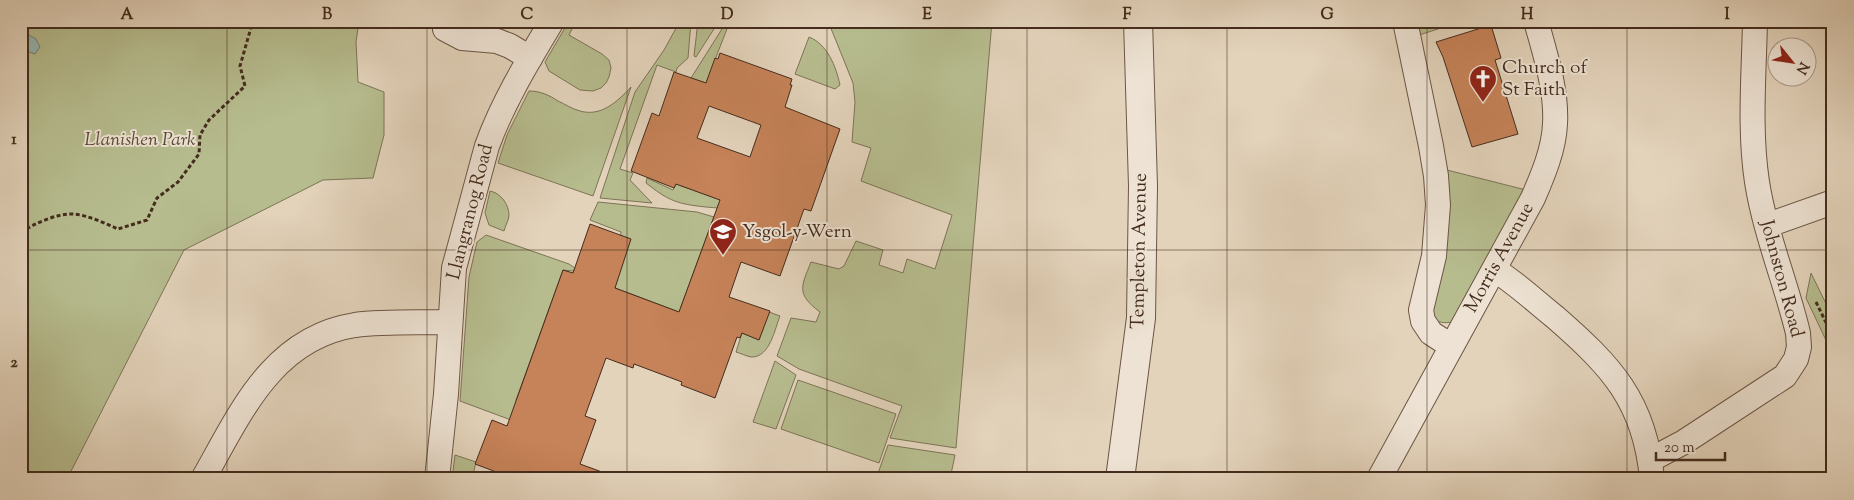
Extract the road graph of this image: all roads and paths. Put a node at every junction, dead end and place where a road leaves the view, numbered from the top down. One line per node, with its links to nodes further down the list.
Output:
1 (258, 21): 11 (path)
2 (552, 21): 8 (street, Llangranog Road)
3 (1138, 21): 20 (street, Templeton Avenue)
4 (1405, 21): 16 (street)
5 (1536, 21): 12 (street, Morris Avenue)
6 (1755, 21): 10 (street, Johnston Road)
7 (445, 29): 8 (street)
8 (530, 58): 14 (street, Llangranog Road)
9 (1833, 202): 10 (street)
10 (1768, 225): 17 (street, Johnston Road)
11 (21, 232)
12 (1495, 270): 16 (street, Morris Avenue); 17 (street)
13 (1812, 295): 15 (path)
14 (450, 322): 18 (street); 19 (street, Llangranog Road)
15 (1833, 337)
16 (1451, 346): 21 (street, Morris Avenue)
17 (1651, 469)
18 (203, 479)
19 (437, 479)
20 (1120, 479)
21 (1379, 479)

